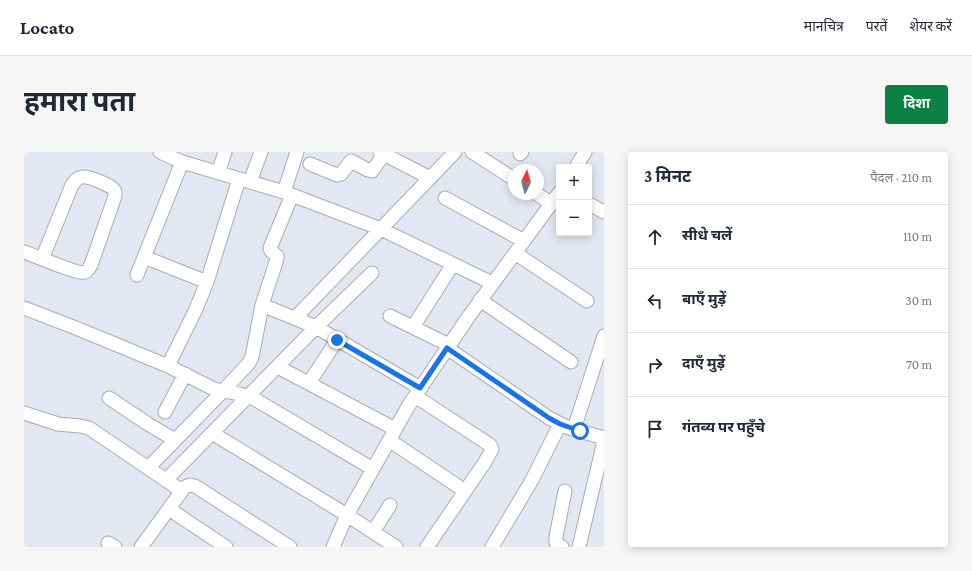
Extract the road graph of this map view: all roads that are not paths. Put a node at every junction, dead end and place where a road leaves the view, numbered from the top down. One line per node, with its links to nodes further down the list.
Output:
1 (161, 152): 9 (street)
2 (225, 152): 12 (street)
3 (261, 152): 15 (street)
4 (297, 152): 16 (street)
5 (455, 152): 14 (street)
6 (472, 152): 13 (street)
7 (585, 152): 11 (street)
8 (382, 153): 10 (street); 14 (street)
9 (182, 162): 12 (street); 26 (street)
10 (310, 164)
11 (578, 164)
12 (218, 173): 15 (street)
13 (508, 175)
14 (430, 178): 22 (street)
15 (244, 181): 16 (street); 31 (street)
16 (288, 194): 22 (street); 35 (street)
17 (544, 196): 19 (street)
18 (445, 198): 23 (street)
19 (556, 199): 23 (street)
20 (592, 206): 21 (street)
21 (604, 212)
22 (382, 229): 28 (street); 38 (street)
23 (524, 241): 25 (street)
24 (24, 252): 27 (street)
25 (515, 253): 32 (street); 34 (street)
26 (144, 257): 30 (street); 31 (street)
27 (42, 259): 27 (street)
28 (453, 264): 32 (street); 39 (street)
29 (372, 273): 40 (street)
30 (137, 275)
31 (207, 282): 45 (street)
32 (492, 283): 33 (street)
33 (480, 300): 43 (street); 44 (street)
34 (587, 302)
35 (262, 305): 38 (street); 49 (street)
36 (24, 308): 45 (street)
37 (390, 316): 39 (street)
38 (295, 318): 40 (street)
39 (412, 327): 43 (street)
40 (316, 328): 42 (street); 46 (street)
41 (604, 336): 56 (street)
42 (337, 340): 48 (street); 50 (street)
43 (448, 346): 50 (street); 55 (street)
44 (572, 362)
45 (168, 366): 47 (street)
46 (278, 367): 48 (street); 51 (street)
47 (185, 374): 49 (street); 54 (street)
48 (309, 383): 58 (street)
49 (223, 391): 51 (street); 60 (street)
50 (418, 392): 58 (street); 65 (street)
51 (249, 396): 57 (street); 62 (street)
52 (109, 398): 60 (street)
53 (24, 412): 61 (street)
54 (165, 412)
55 (560, 424): 56 (street); 71 (street)
56 (574, 429): 59 (street)
57 (212, 433): 63 (street); 69 (street)
58 (392, 434): 62 (street); 65 (street)
59 (603, 436): 79 (street)
60 (175, 440): 61 (street)
61 (148, 468): 63 (street)
62 (372, 469): 69 (street)
63 (166, 480): 64 (street)
64 (184, 488): 68 (street); 74 (street)
65 (465, 491): 77 (street)
66 (565, 491): 78 (street)
67 (390, 505): 70 (street)
68 (168, 509): 72 (street); 73 (street)
69 (347, 515): 70 (street); 75 (street)
70 (373, 532): 76 (street)
71 (486, 546)
72 (141, 547)
73 (226, 547)
74 (290, 547)
75 (333, 547)
76 (396, 547)
77 (427, 547)
78 (562, 547)
79 (579, 547)

